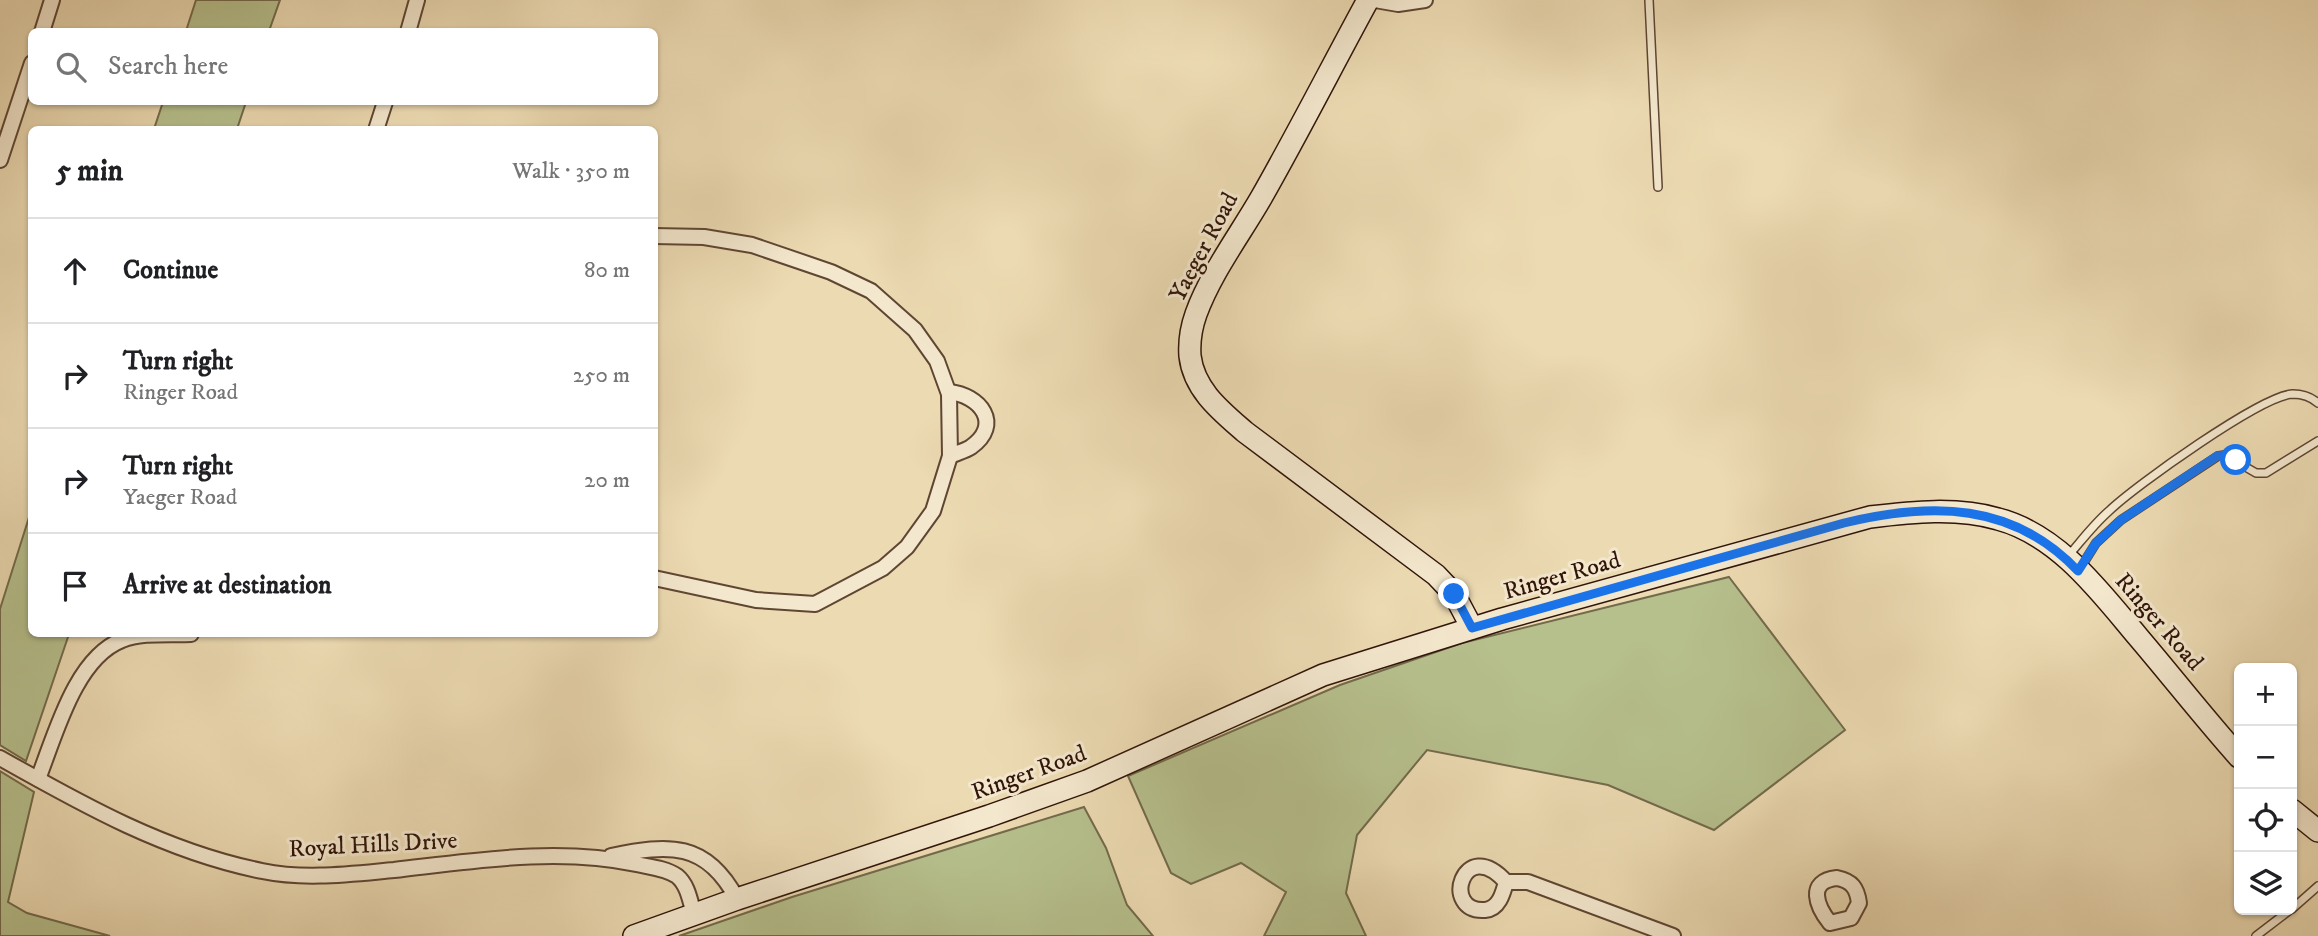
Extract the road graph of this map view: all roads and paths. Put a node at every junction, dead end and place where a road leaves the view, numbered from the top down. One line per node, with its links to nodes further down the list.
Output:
1 (52, 0): 7 (street)
2 (417, 0): 8 (street)
3 (1368, 0): 21 (street, Yaeger Road)
4 (1375, 0): 5 (street)
5 (1425, 0)
6 (1649, 0): 13 (lane)
7 (43, 28)
8 (409, 28)
9 (28, 75): 12 (street)
10 (384, 105): 11 (street)
11 (377, 126)
12 (0, 160)
13 (1658, 187)
14 (658, 236): 15 (street)
15 (949, 393): 18 (street); 18 (street)
16 (2318, 403): 19 (lane)
17 (2318, 441): 19 (lane)
18 (950, 456): 20 (street)
19 (2072, 564): 21 (street, Ringer Road); 23 (street, Ringer Road)
20 (658, 579)
21 (1472, 628): 31 (street, Ringer Road)
22 (141, 637): 25 (street)
23 (2234, 751)
24 (0, 758): 25 (street, Royal Hills Drive)
25 (38, 779): 28 (street, Royal Hills Drive)
26 (2297, 814): 27 (street)
27 (2318, 831)
28 (606, 857): 31 (street, Royal Hills Drive); 33 (street, Royal Hills Drive)
29 (1506, 882): 36 (street)
30 (2318, 886): 32 (lane)
31 (737, 899): 33 (street, Ringer Road)
32 (2297, 904)
33 (694, 914): 35 (street, Ringer Road)
34 (2283, 915): 37 (lane)
35 (634, 936)
36 (1673, 936)
37 (2256, 936)

